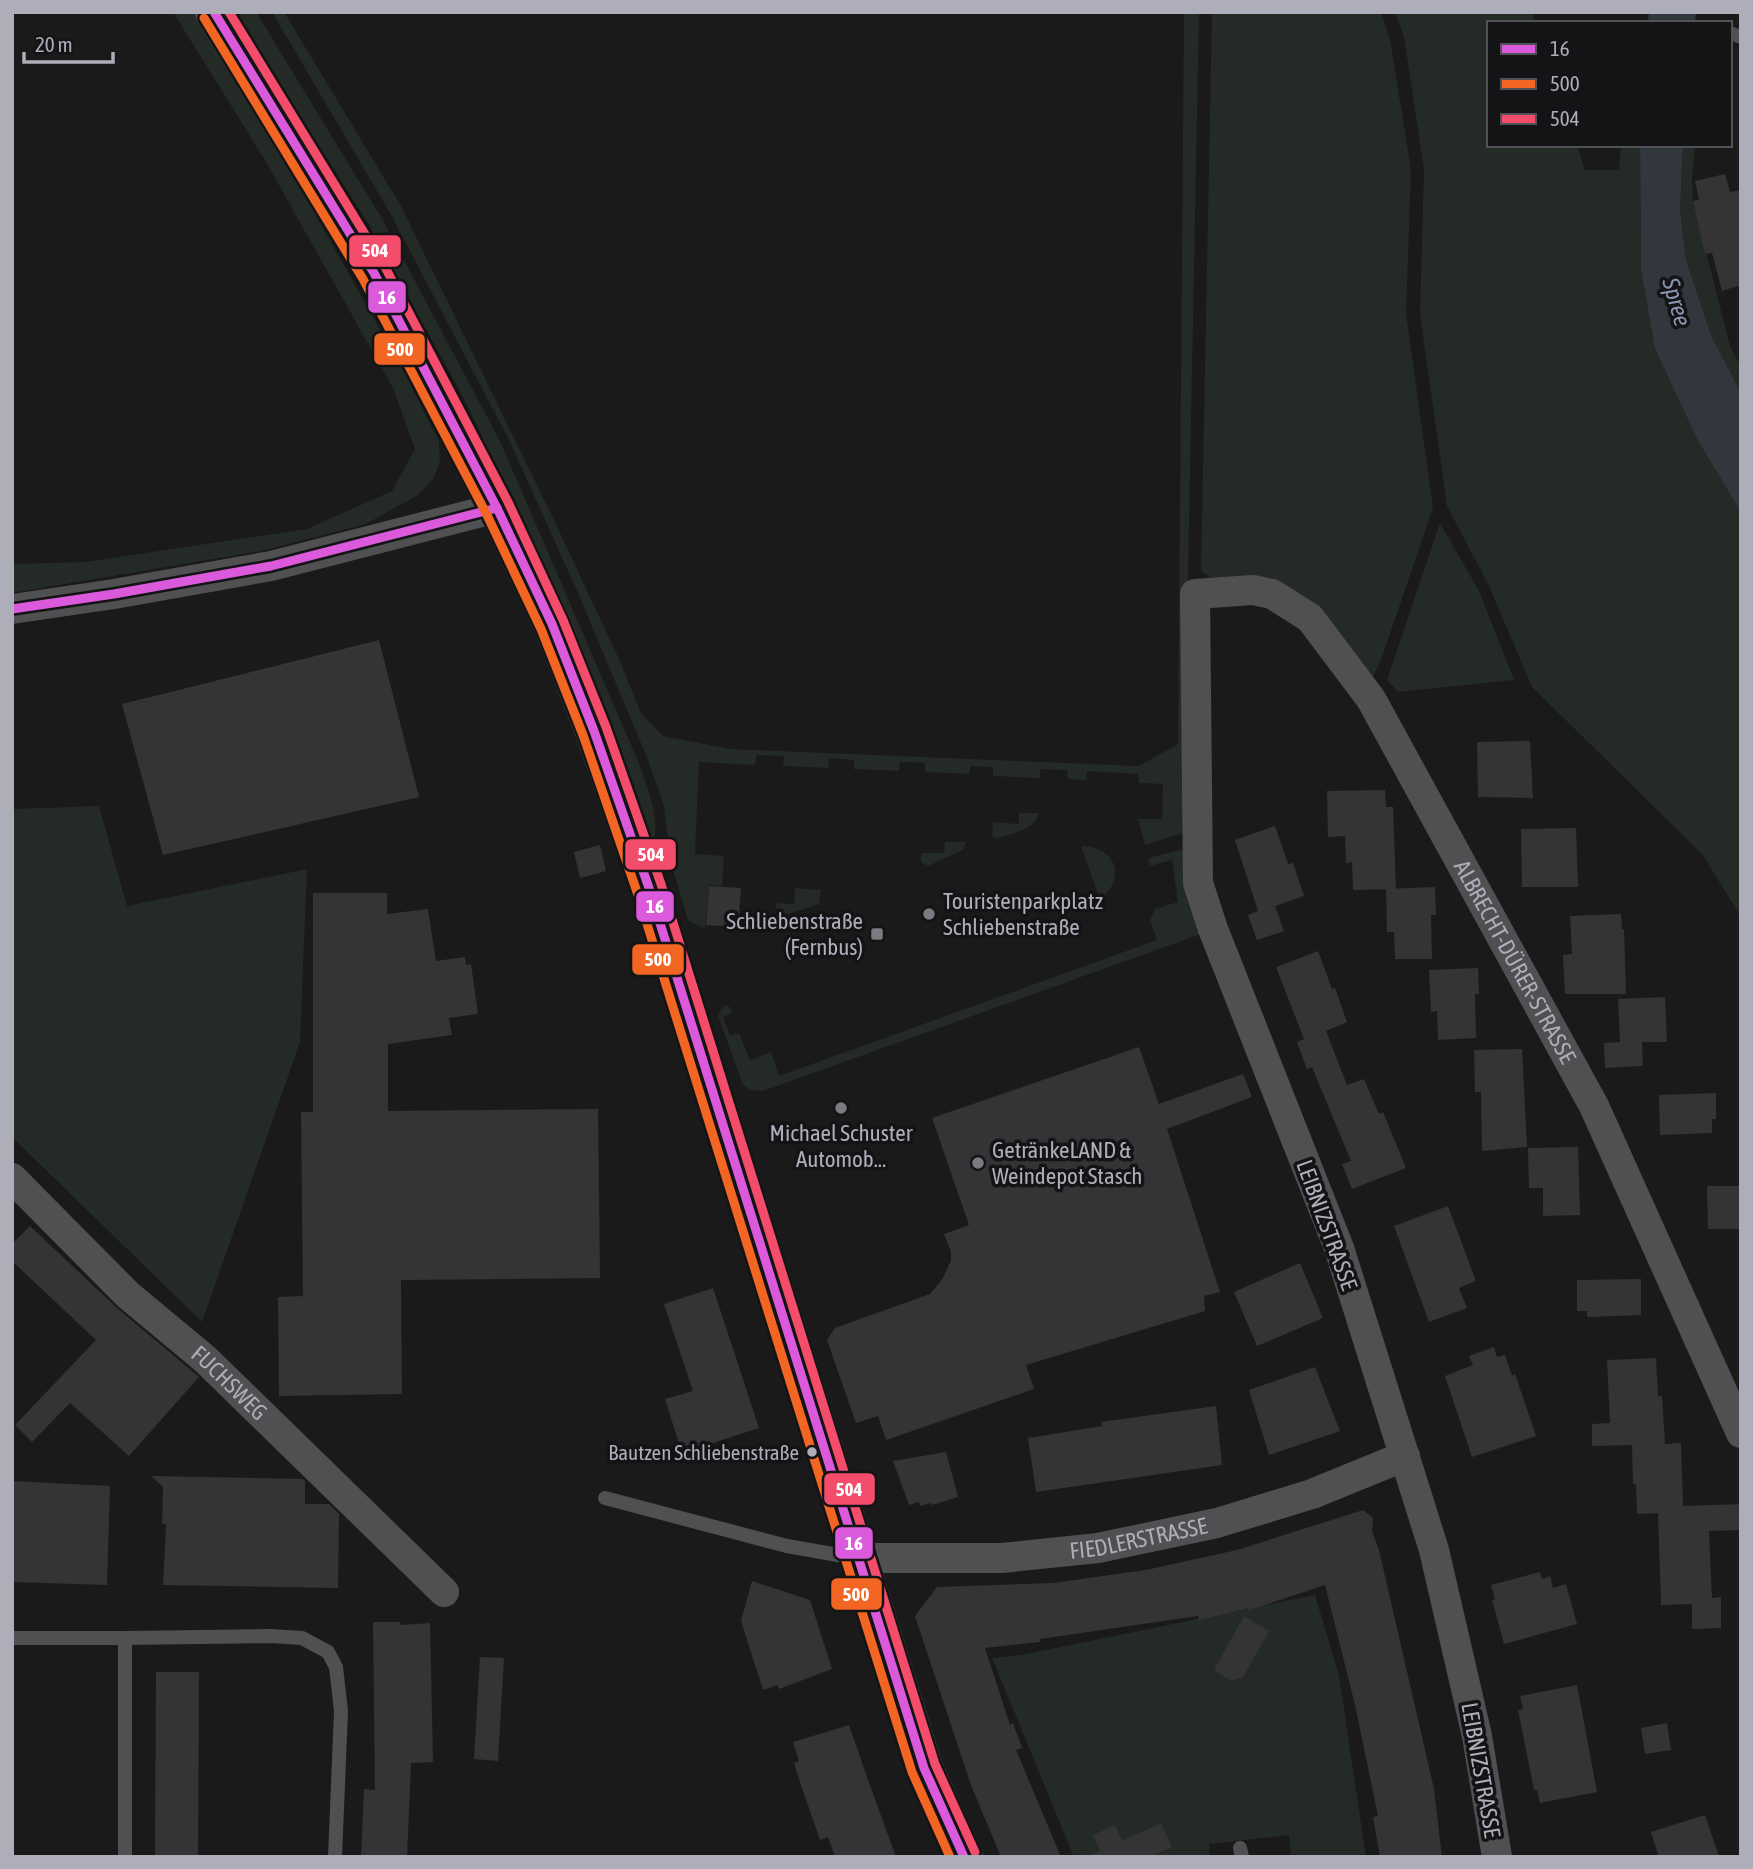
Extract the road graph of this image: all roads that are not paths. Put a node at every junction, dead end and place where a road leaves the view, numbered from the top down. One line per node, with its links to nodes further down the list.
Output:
1 (214, 12): 2 (main road)
2 (497, 508): 4 (street); 9 (main road)
3 (1195, 594): 6 (street, ALBRECHT-DÜRER-STRASSE); 7 (street, LEIBNIZSTRASSE)
4 (12, 609)
5 (15, 1187): 10 (street, FUCHSWEG)
6 (1741, 1433)
7 (1405, 1456): 9 (street, FIEDLERSTRASSE); 16 (street, LEIBNIZSTRASSE)
8 (605, 1498): 9 (lane)
9 (858, 1558): 15 (main road)
10 (444, 1592)
11 (12, 1639): 12 (lane)
12 (125, 1639): 13 (lane); 14 (lane)
13 (125, 1857)
14 (335, 1857)
15 (964, 1857)
16 (1497, 1857)

